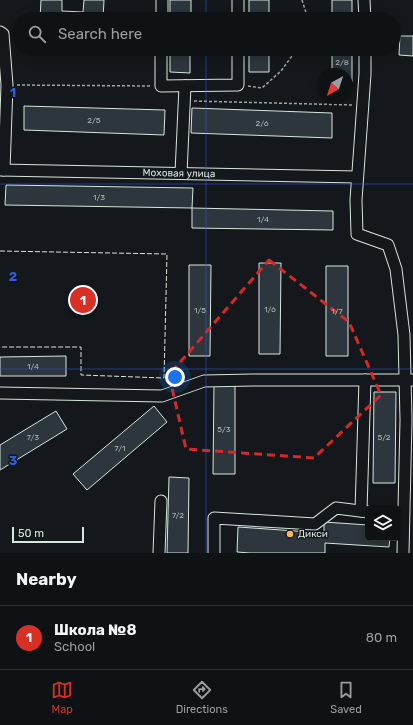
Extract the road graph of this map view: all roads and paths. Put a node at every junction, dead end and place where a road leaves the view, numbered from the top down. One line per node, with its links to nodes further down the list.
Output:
1 (162, 0): 5 (street)
2 (238, 0): 6 (street)
3 (302, 0): 7 (path)
4 (364, 0): 8 (street)
5 (162, 12)
6 (238, 12)
7 (306, 12)
8 (365, 12)
9 (0, 32): 14 (street)
10 (161, 56): 16 (street)
11 (238, 56): 15 (street)
12 (292, 56): 15 (path)
13 (365, 56): 19 (street)
14 (4, 85): 16 (path); 20 (street)
15 (238, 85): 17 (street)
16 (161, 86): 17 (street)
17 (185, 86): 18 (street)
18 (184, 101): 19 (path); 21 (street)
19 (363, 110): 22 (street)
20 (2, 170): 21 (street, Моховая улица)
21 (181, 173): 22 (street, Моховая улица)
22 (357, 177): 24 (street)
23 (365, 380): 24 (street); 25 (street); 27 (street)
24 (409, 380): 29 (street)
25 (0, 393)
26 (160, 501): 30 (street)
27 (365, 505)
28 (365, 512): 31 (street)
29 (401, 514): 32 (street)
30 (159, 553)
31 (214, 553)
32 (404, 553)

